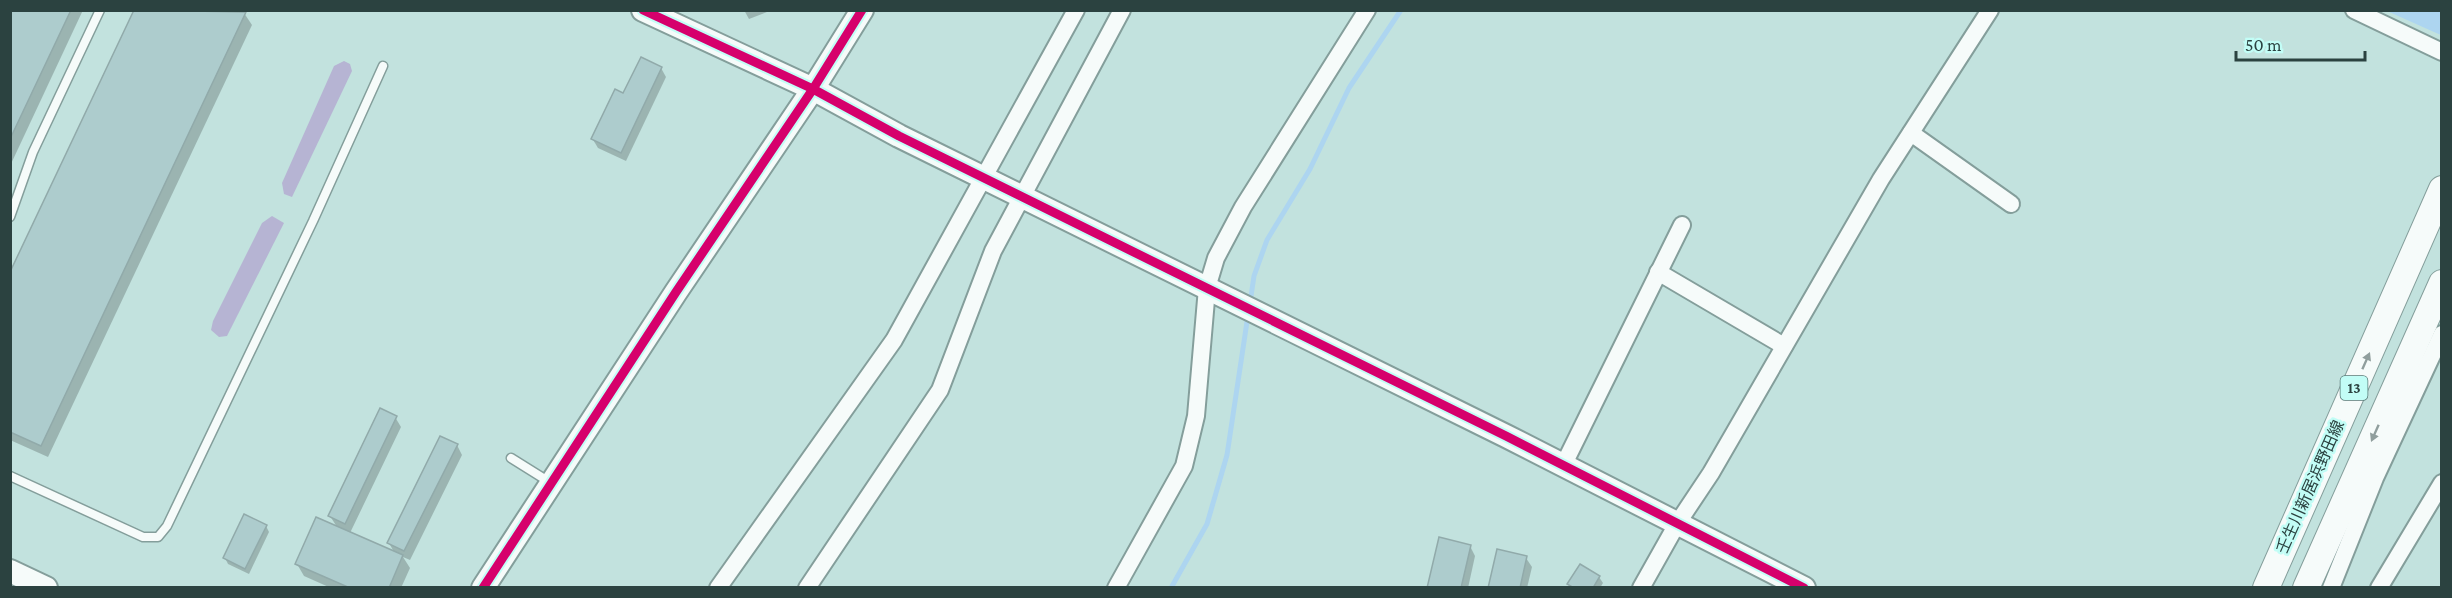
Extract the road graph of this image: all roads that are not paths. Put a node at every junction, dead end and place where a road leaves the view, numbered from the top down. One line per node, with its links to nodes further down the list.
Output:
1 (100, 10): 17 (lane)
2 (643, 10): 11 (street)
3 (862, 10): 11 (street)
4 (1076, 10): 13 (street)
5 (1122, 10): 15 (street)
6 (1367, 10): 21 (street)
7 (1990, 10): 12 (street)
8 (2354, 10): 9 (street)
9 (2442, 52)
10 (383, 66): 26 (lane)
11 (813, 89): 13 (street); 27 (street)
12 (1911, 134): 16 (street); 23 (street)
13 (983, 177): 15 (street); 33 (street)
14 (2442, 189): 38 (main road, 壬生川新居浜野田線 / 13, one-way to 14)
15 (1022, 196): 21 (street); 34 (street)
16 (2011, 204)
17 (10, 217)
18 (1682, 225): 19 (street)
19 (1658, 272): 23 (street); 25 (street)
20 (2442, 283): 39 (main road, 13, one-way to 39)
21 (1207, 288): 25 (street); 35 (street)
22 (2442, 334): 40 (street)
23 (1784, 346): 29 (street)
24 (511, 458): 27 (lane)
25 (1563, 466): 29 (street)
26 (10, 476)
27 (551, 483): 32 (street)
28 (2442, 483): 41 (street)
29 (1677, 524): 36 (street); 37 (street)
30 (10, 571): 31 (street)
31 (46, 588)
32 (483, 588)
33 (718, 588)
34 (807, 588)
35 (1116, 588)
36 (1641, 588)
37 (1804, 588)
38 (2266, 588)
39 (2306, 588)
40 (2331, 588)
41 (2379, 588)

